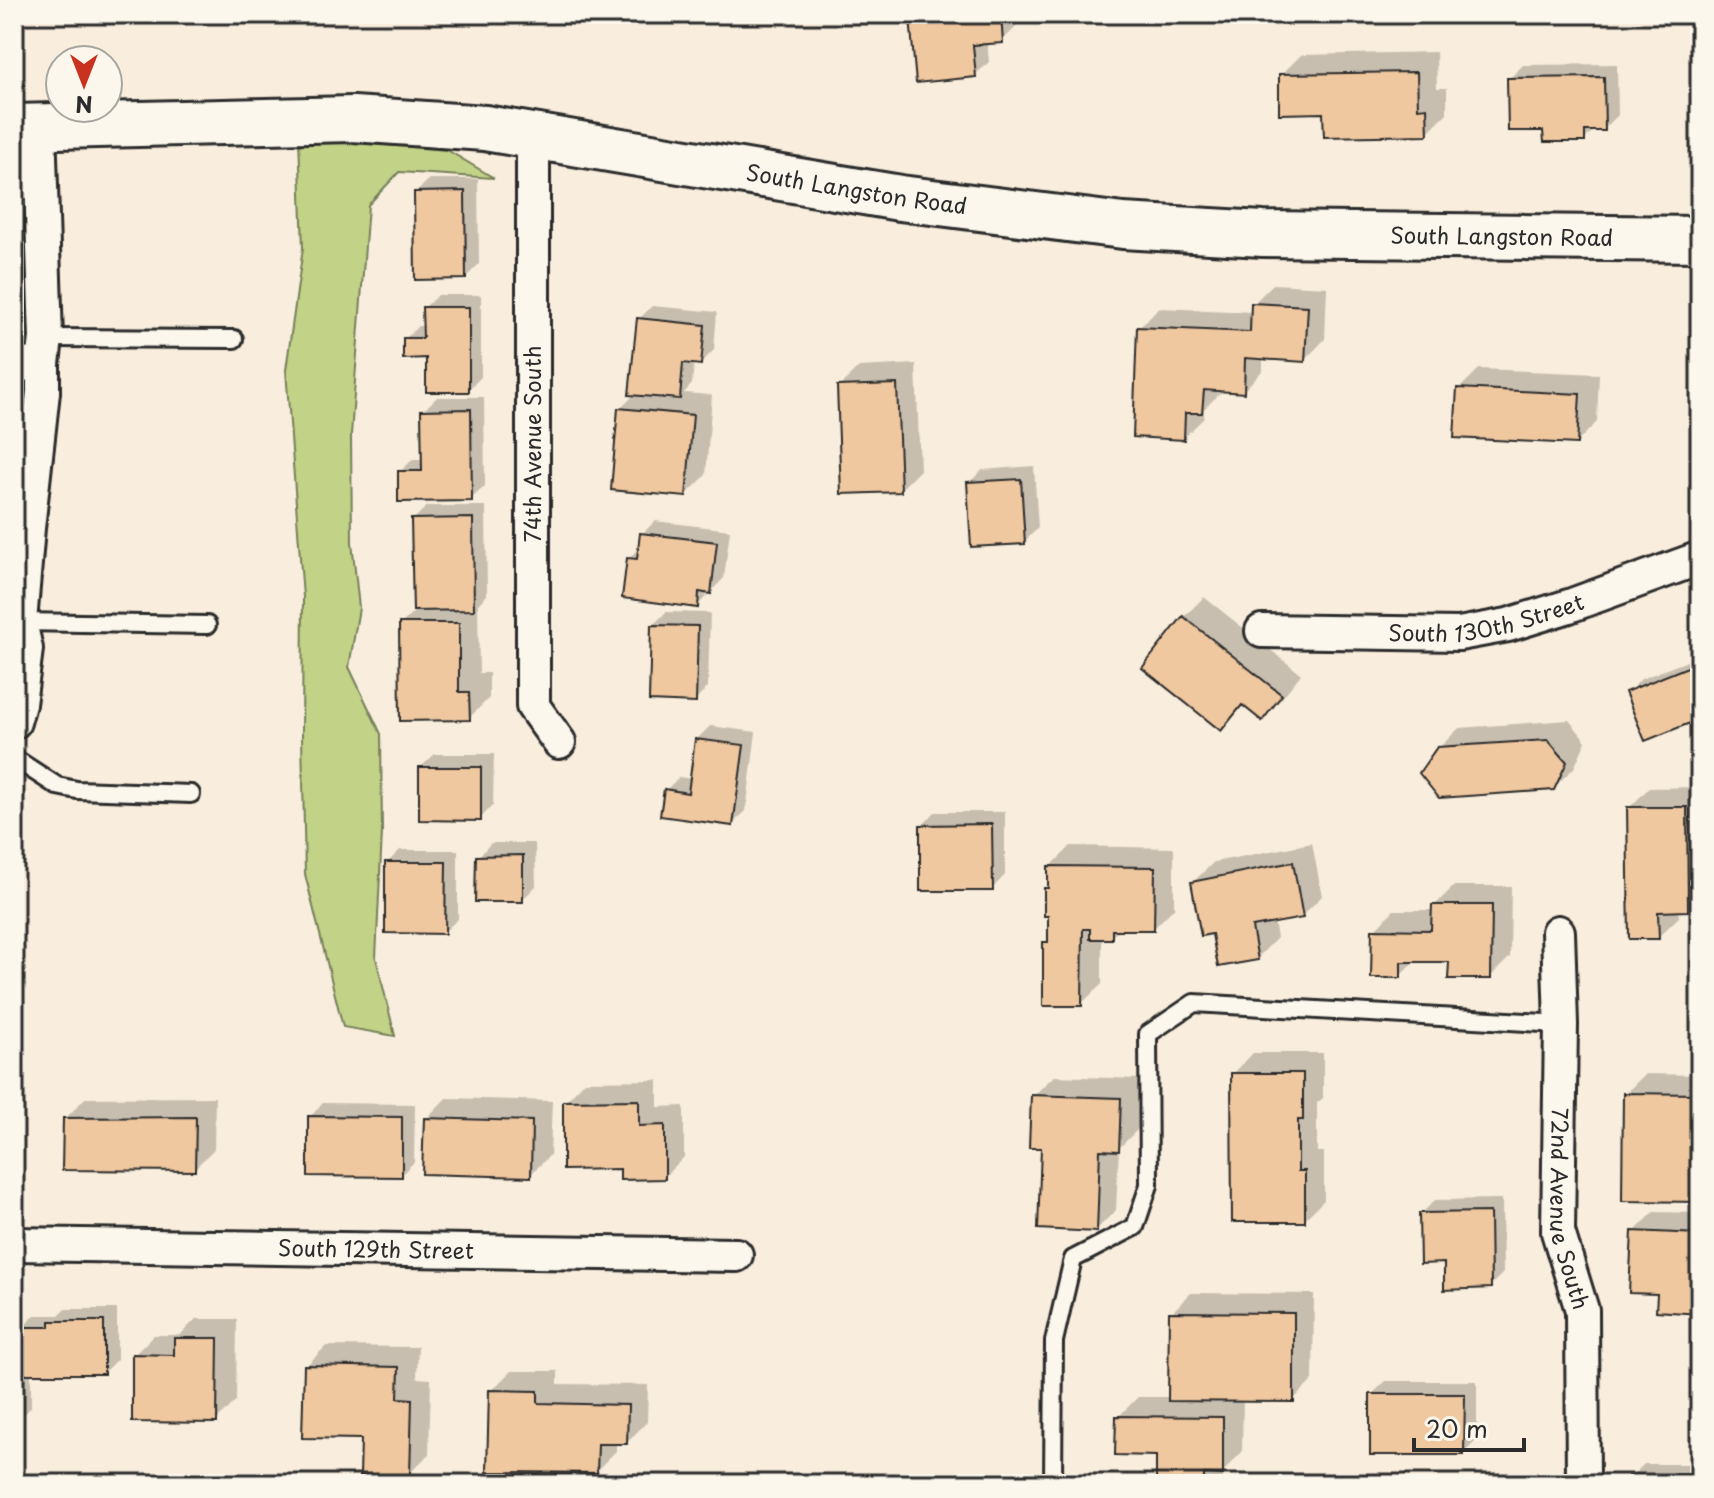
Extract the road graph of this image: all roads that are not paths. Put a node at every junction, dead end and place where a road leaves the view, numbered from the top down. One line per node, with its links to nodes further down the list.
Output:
1 (26, 126): 2 (street, South Langston Road); 5 (street)
2 (533, 137): 3 (street, South Langston Road); 11 (street, 74th Avenue South)
3 (1700, 239)
4 (234, 339): 5 (lane)
5 (35, 356): 7 (street)
6 (1700, 558): 9 (street, South 130th Street)
7 (17, 622): 8 (lane); 10 (street)
8 (207, 625)
9 (1262, 631)
10 (14, 722)
11 (559, 742)
12 (14, 758): 13 (lane)
13 (191, 794)
14 (1558, 932): 15 (street, 72nd Avenue South)
15 (1561, 1024): 18 (lane); 19 (street, 72nd Avenue South)
16 (14, 1244): 17 (street, South 129th Street)
17 (736, 1255)
18 (1053, 1484)
19 (1583, 1484)

